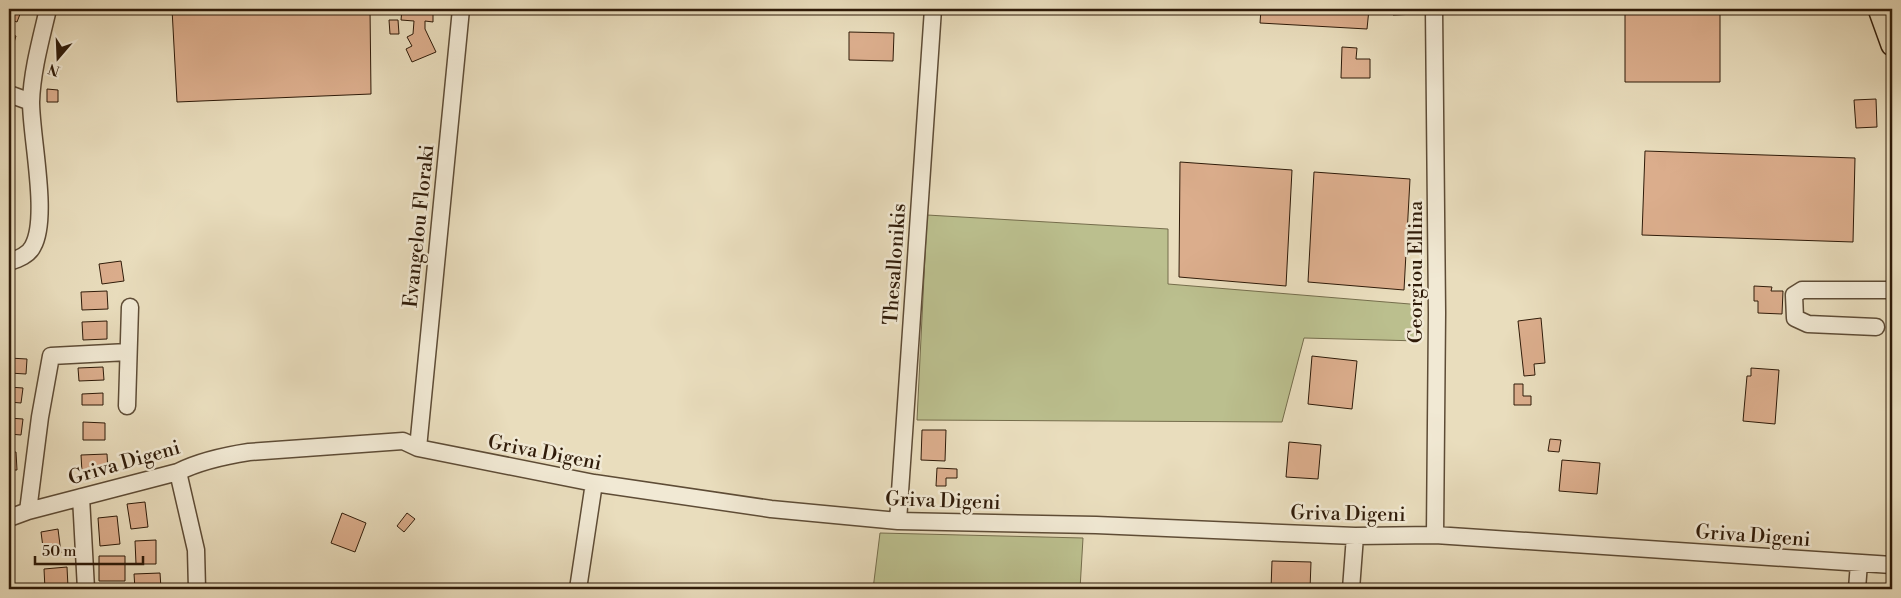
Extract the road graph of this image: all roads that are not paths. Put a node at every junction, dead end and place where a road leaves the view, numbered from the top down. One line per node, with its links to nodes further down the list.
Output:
1 (48, 9): 8 (street)
2 (461, 9): 15 (street, Evangelou Floraki)
3 (933, 9): 21 (street, Thesallonikis)
4 (1434, 9): 22 (street, Georgiou Ellina)
5 (1879, 9): 6 (main road)
6 (1892, 44)
7 (9, 94): 8 (street)
8 (31, 102): 9 (street)
9 (9, 262)
10 (1892, 290): 12 (street)
11 (130, 307): 13 (street)
12 (1876, 327)
13 (128, 352): 14 (street); 19 (street)
14 (127, 406)
15 (418, 448): 16 (street, Griva Digeni); 17 (street, Griva Digeni)
16 (178, 472): 18 (street, Griva Digeni); 27 (street)
17 (594, 483): 21 (street, Griva Digeni); 28 (street)
18 (81, 497): 19 (street, Griva Digeni); 26 (street)
19 (28, 511): 20 (street, Griva Digeni)
20 (9, 518)
21 (898, 522): 23 (street, Griva Digeni)
22 (1435, 535): 23 (street, Griva Digeni); 24 (street, Griva Digeni)
23 (1354, 536): 29 (street)
24 (1859, 563): 25 (street, Griva Digeni); 30 (street)
25 (1892, 565)
26 (86, 589)
27 (197, 589)
28 (578, 589)
29 (1351, 589)
30 (1857, 589)

